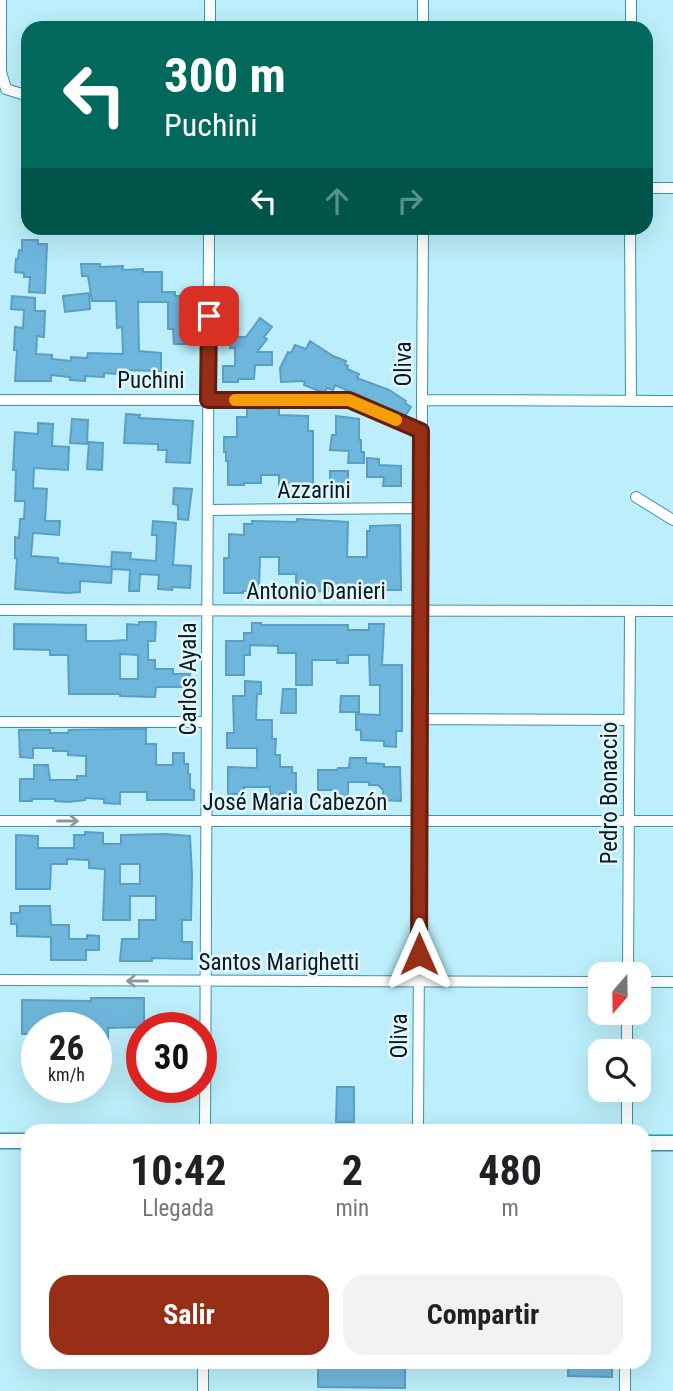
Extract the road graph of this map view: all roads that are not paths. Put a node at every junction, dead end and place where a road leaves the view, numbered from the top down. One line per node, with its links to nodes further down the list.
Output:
1 (1, 0): 8 (street)
2 (210, 0): 5 (street)
3 (423, 0): 6 (street)
4 (631, 0): 7 (street)
5 (210, 21)
6 (423, 21)
7 (631, 21)
8 (1, 72): 9 (street)
9 (21, 94)
10 (653, 188): 11 (street)
11 (673, 188)
12 (209, 235): 16 (street, Carlos Ayala)
13 (423, 235): 17 (street, Oliva)
14 (630, 235): 18 (street)
15 (0, 400): 16 (street, Puchini)
16 (208, 400): 20 (street, Puchini); 23 (street, Carlos Ayala)
17 (422, 400): 18 (street); 20 (street, Oliva)
18 (631, 401): 19 (street)
19 (673, 401)
20 (421, 431): 22 (street, Oliva)
21 (636, 497): 24 (street)
22 (421, 508): 23 (street, Azzarini); 27 (street, Oliva)
23 (208, 510): 26 (street, Carlos Ayala)
24 (673, 520)
25 (0, 610): 26 (street, Antonio Danieri)
26 (207, 610): 27 (street, Antonio Danieri); 33 (street, Carlos Ayala)
27 (420, 610): 28 (street, Antonio Danieri); 30 (street, Oliva)
28 (630, 611): 29 (street, Antonio Danieri); 31 (street, Pedro Bonaccio)
29 (673, 611)
30 (420, 719): 31 (street); 36 (street, Oliva)
31 (629, 720): 37 (street, Pedro Bonaccio)
32 (0, 722): 33 (street)
33 (207, 722): 35 (street, Carlos Ayala)
34 (0, 821): 35 (street, José Maria Cabezón, one-way to 35)
35 (206, 821): 36 (street, José Maria Cabezón); 41 (street, Carlos Ayala)
36 (419, 821): 37 (street, José Maria Cabezón); 42 (street, Oliva)
37 (628, 821): 38 (street, José Maria Cabezón); 39 (street, Pedro Bonaccio)
38 (673, 821)
39 (628, 962)
40 (0, 980): 41 (street, Santos Marighetti, one-way to 40)
41 (205, 981): 42 (street, Santos Marighetti); 47 (street, Carlos Ayala)
42 (419, 981): 43 (street, Santos Marighetti); 48 (street, Oliva)
43 (588, 982)
44 (651, 982): 45 (street)
45 (673, 982)
46 (627, 1102): 49 (street)
47 (205, 1124)
48 (418, 1124)
49 (627, 1124)
50 (0, 1141): 51 (main road)
51 (21, 1141)
52 (651, 1143): 53 (main road)
53 (673, 1143)
54 (203, 1369): 56 (street)
55 (625, 1369): 57 (street)
56 (203, 1391)
57 (625, 1391)

